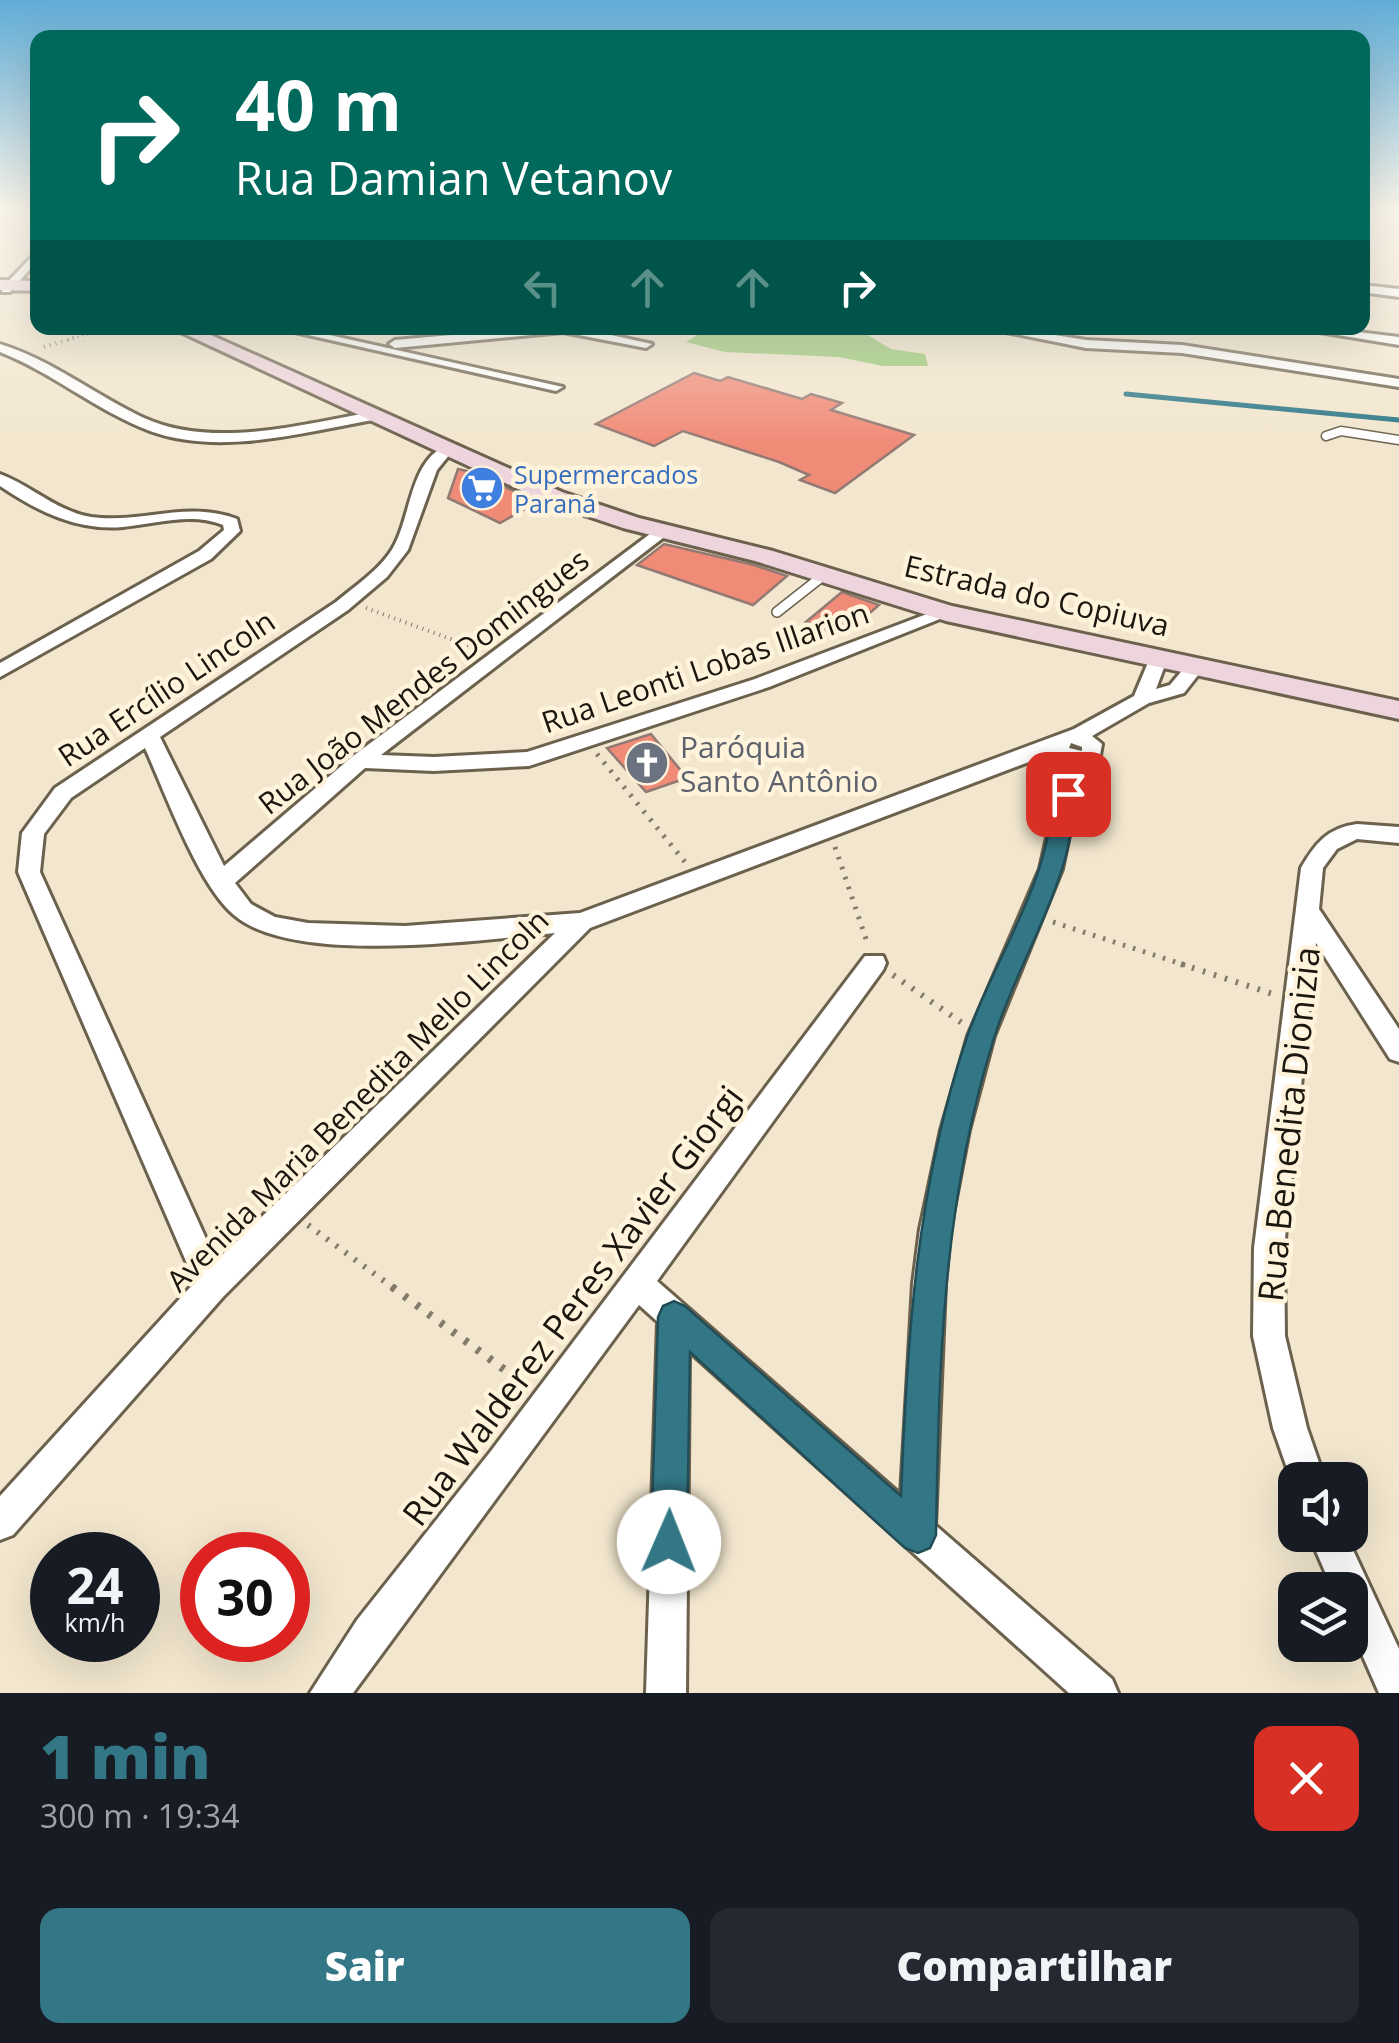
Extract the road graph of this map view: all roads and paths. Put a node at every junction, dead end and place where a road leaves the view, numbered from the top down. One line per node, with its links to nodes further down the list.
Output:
1 (1370, 289): 2 (street)
2 (1399, 292)
3 (84, 335): 14 (path)
4 (201, 335): 17 (street, Estrada do Copiuva)
5 (318, 335): 12 (street)
6 (489, 335): 12 (street)
7 (600, 335): 11 (street)
8 (1022, 335): 15 (street)
9 (1350, 335): 10 (street)
10 (1399, 342)
11 (646, 344)
12 (372, 346): 16 (street)
13 (0, 348): 14 (street)
14 (19, 354): 17 (street)
15 (1399, 383)
16 (556, 387)
17 (380, 415): 20 (street, Estrada do Copiuva)
18 (1326, 436): 19 (lane)
19 (1399, 440)
20 (447, 448): 22 (street, Estrada do Copiuva); 24 (street, Rua Ercílio Lincoln)
21 (0, 479): 30 (street)
22 (664, 531): 23 (street, Estrada do Copiuva); 27 (street, Rua João Mendes Domingues)
23 (824, 575): 25 (lane); 26 (street, Estrada do Copiuva)
24 (348, 601): 27 (path); 33 (street, Rua Ercílio Lincoln)
25 (776, 612)
26 (946, 613): 28 (street, Estrada do Copiuva); 34 (street, Rua Leonti Lobas Illarion)
27 (499, 657): 36 (street, Rua João Mendes Domingues)
28 (1160, 657): 29 (street, Estrada do Copiuva); 31 (street)
29 (1197, 665): 31 (street, Avenida Maria Benedita Mello Lincoln); 32 (street, Estrada do Copiuva)
30 (0, 671)
31 (1142, 699): 35 (street, Avenida Maria Benedita Mello Lincoln)
32 (1399, 710)
33 (148, 735): 39 (street); 48 (street, Rua Ercílio Lincoln)
34 (588, 742): 36 (street, Rua Leonti Lobas Illarion); 38 (path)
35 (1069, 746): 38 (street, Avenida Maria Benedita Mello Lincoln); 41 (street)
36 (360, 761): 39 (street, Rua João Mendes Domingues)
37 (1399, 835): 40 (street, Rua Benedita Dionizia)
38 (699, 880): 42 (street, Avenida Maria Benedita Mello Lincoln)
39 (222, 881): 42 (street)
40 (1309, 913): 44 (street, Rua Benedita Dionizia); 45 (street)
41 (1032, 915): 44 (path); 53 (street)
42 (582, 922): 46 (street, Avenida Maria Benedita Mello Lincoln)
43 (874, 963): 47 (street, Rua Walderez Peres Xavier Giorgi)
44 (1298, 1002): 51 (street, Rua Benedita Dionizia)
45 (1399, 1051)
46 (289, 1211): 48 (street, Avenida Maria Benedita Mello Lincoln); 50 (path)
47 (638, 1284): 49 (street); 50 (street, Rua Walderez Peres Xavier Giorgi)
48 (212, 1286): 52 (street, Avenida Maria Benedita Mello Lincoln)
49 (674, 1317): 53 (street); 57 (street)
50 (548, 1402): 56 (street, Rua Walderez Peres Xavier Giorgi)
51 (1302, 1462)
52 (0, 1522)
53 (918, 1535): 58 (street)
54 (1335, 1552): 55 (street)
55 (1399, 1692)
56 (330, 1693)
57 (666, 1693)
58 (1098, 1693)

